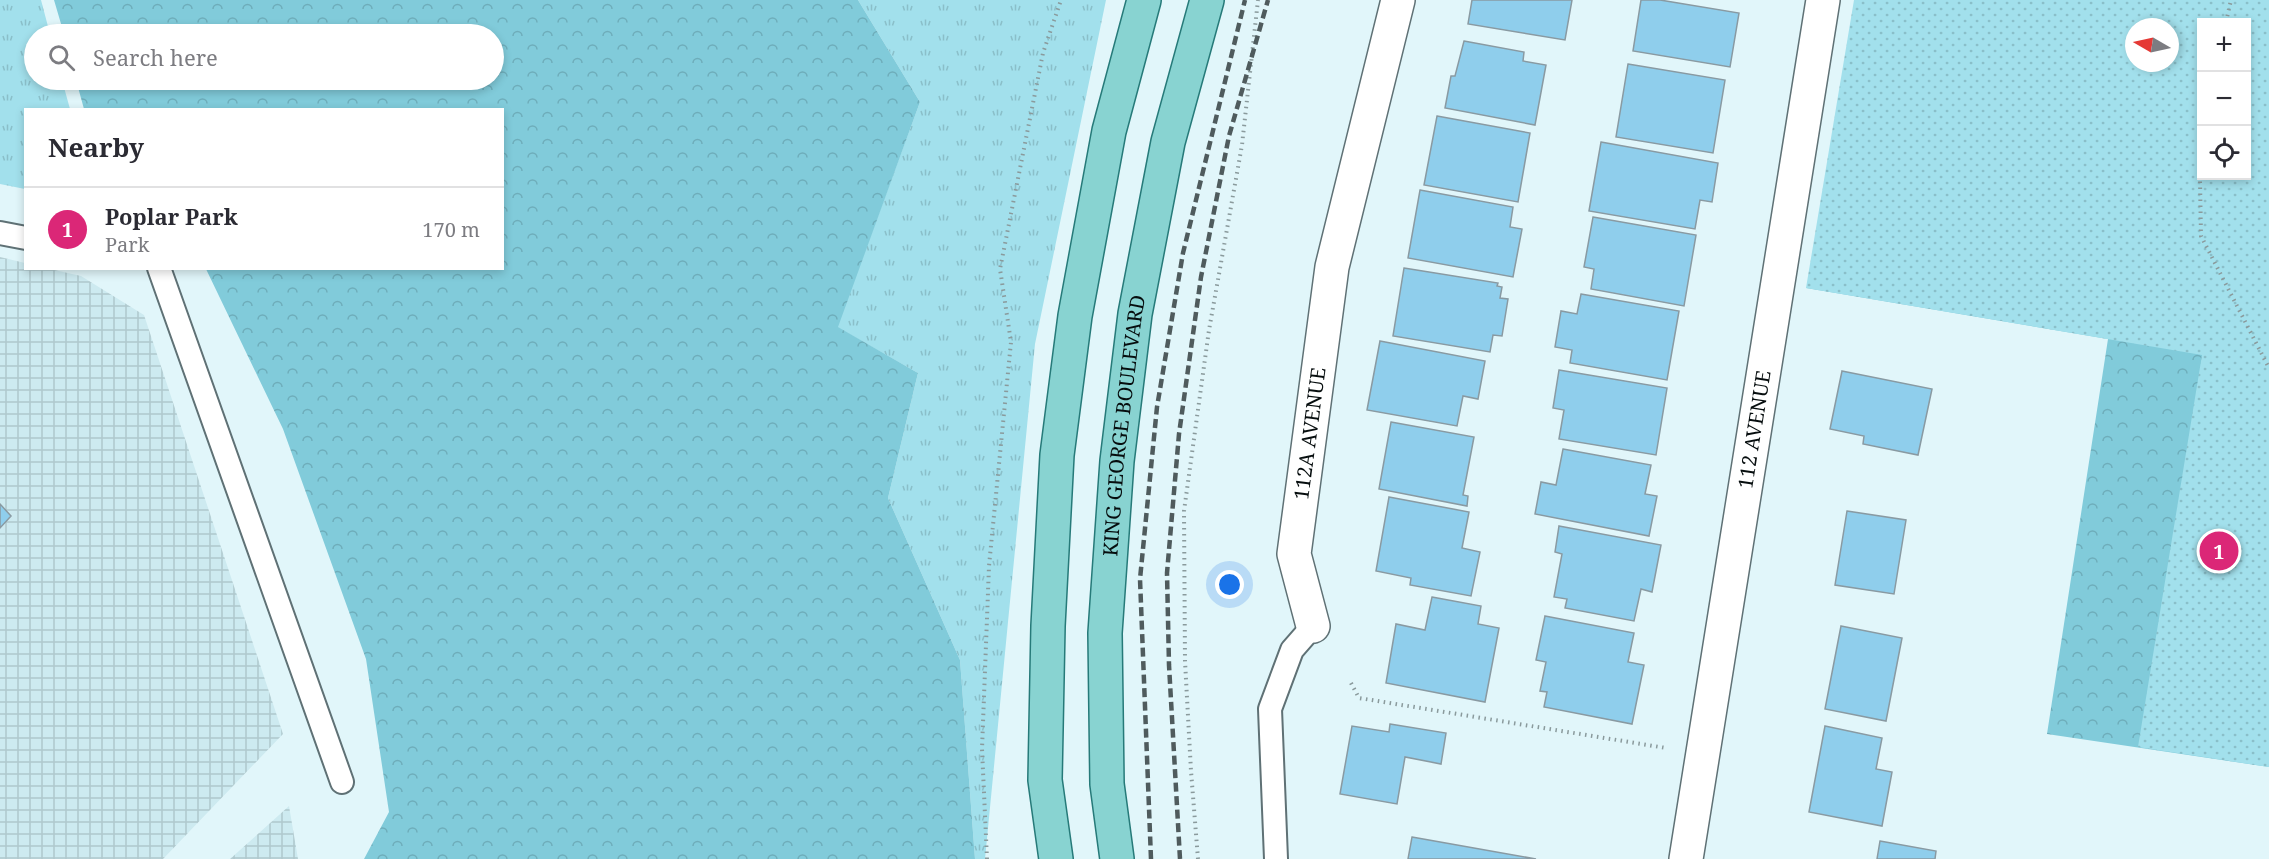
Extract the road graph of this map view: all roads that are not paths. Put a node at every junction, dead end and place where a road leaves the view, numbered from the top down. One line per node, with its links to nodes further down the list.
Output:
1 (1144, 0): 10 (main road)
2 (1207, 0): 11 (main road, KING GEORGE BOULEVARD)
3 (1398, 0): 8 (street, 112A AVENUE)
4 (1823, 0): 13 (street, 112 AVENUE)
5 (0, 233): 6 (lane)
6 (24, 238)
7 (160, 270): 9 (lane)
8 (1313, 626): 12 (lane, 112A AVENUE)
9 (342, 782)
10 (1056, 859)
11 (1117, 859)
12 (1276, 859)
13 (1686, 859)

